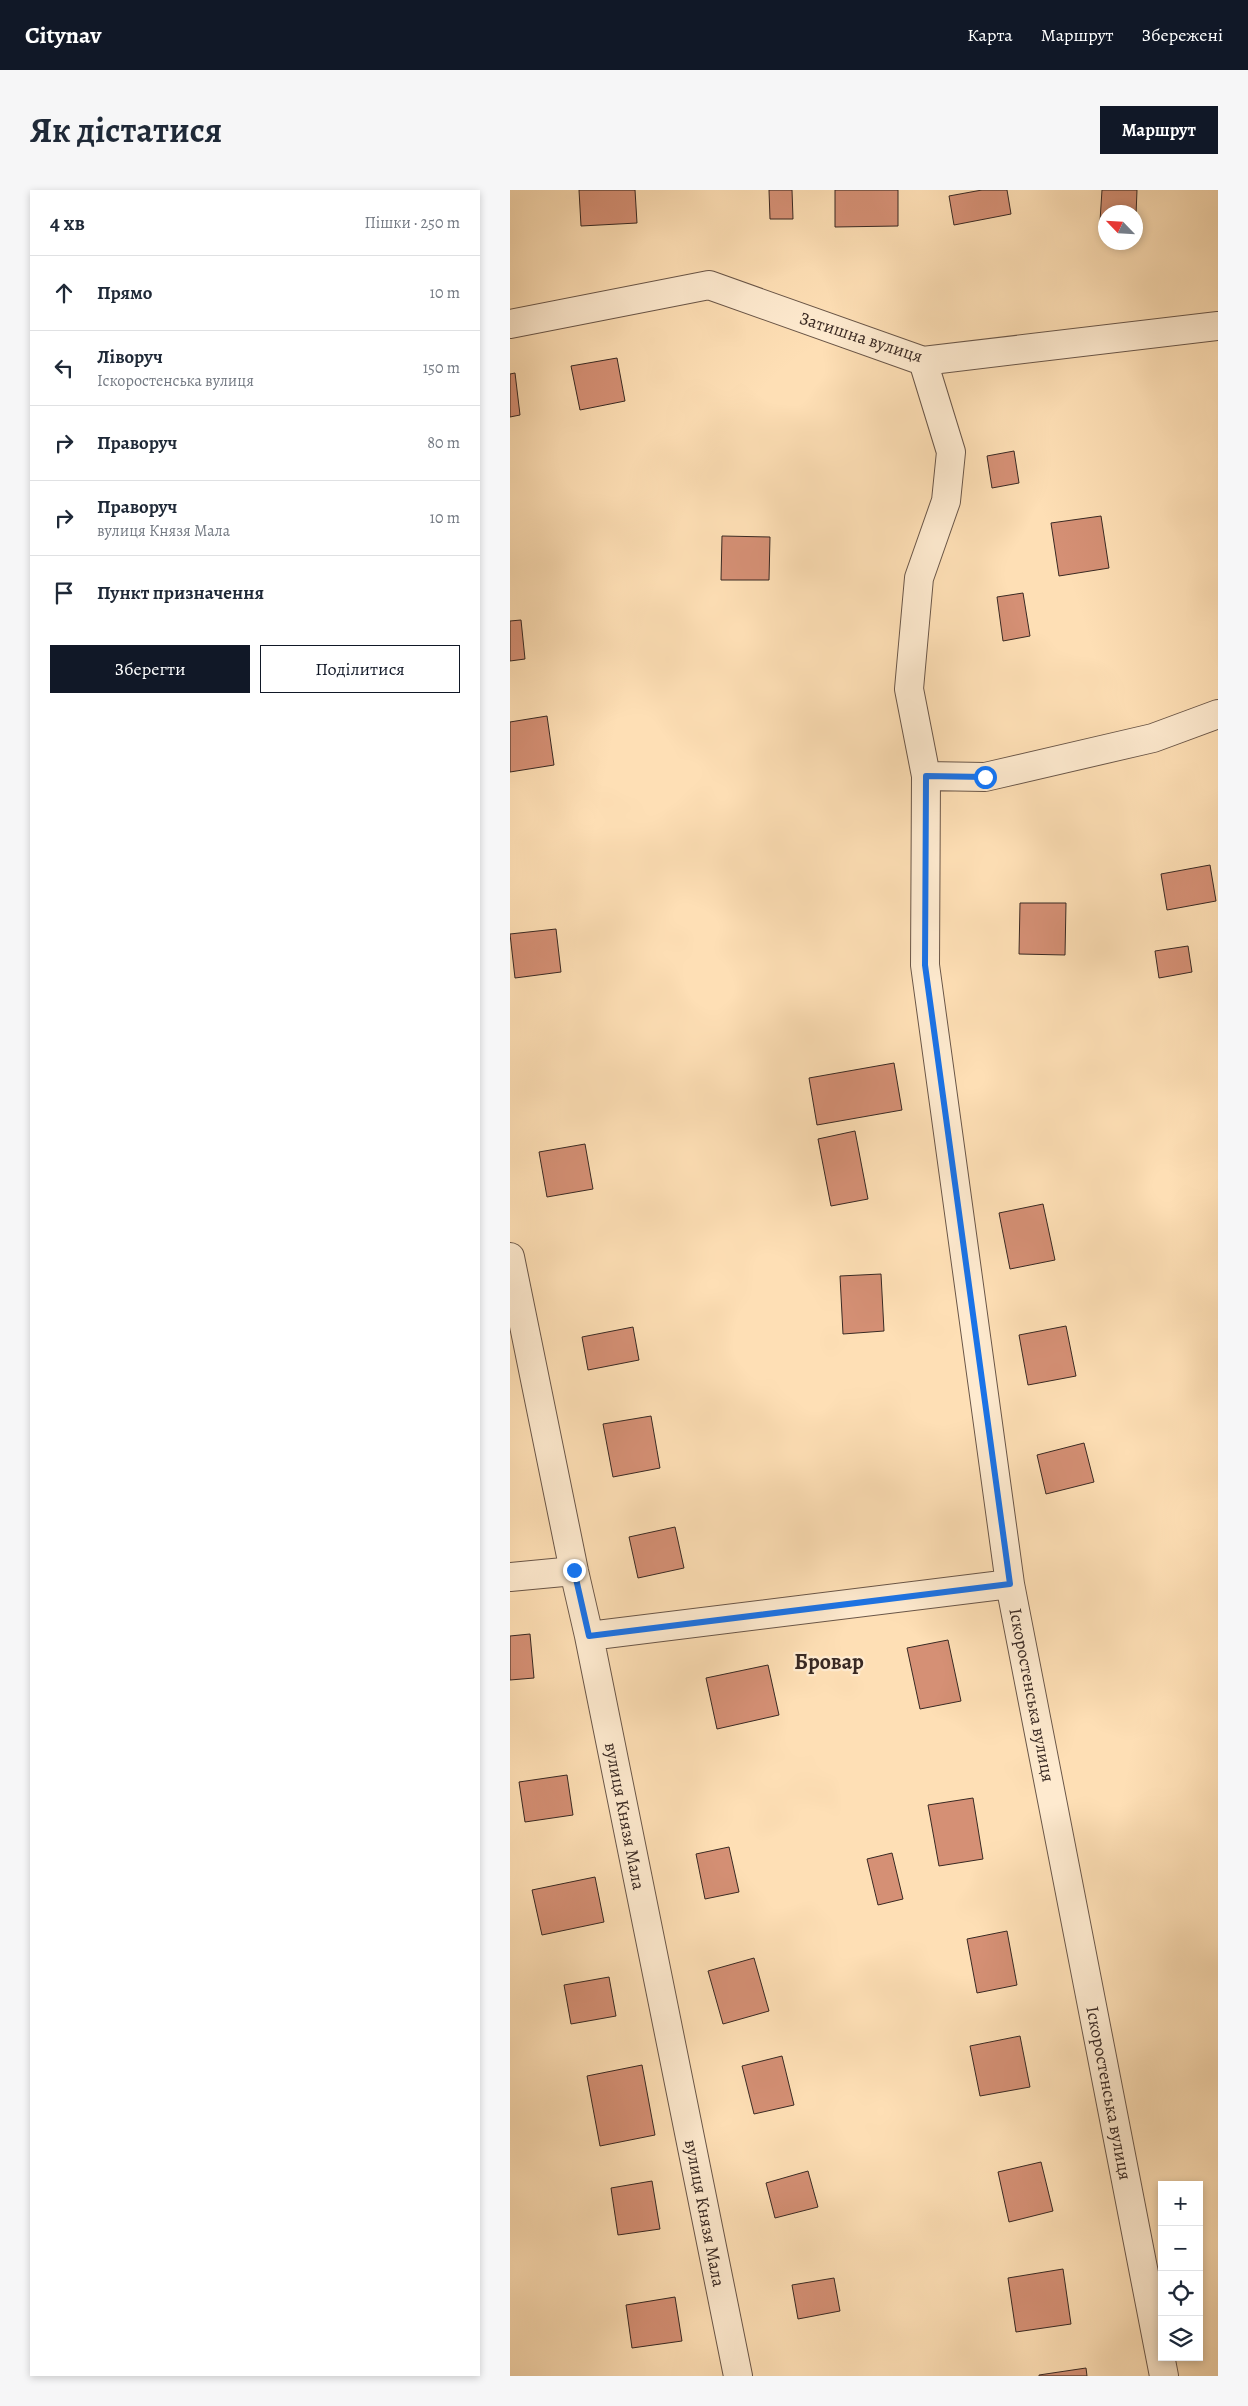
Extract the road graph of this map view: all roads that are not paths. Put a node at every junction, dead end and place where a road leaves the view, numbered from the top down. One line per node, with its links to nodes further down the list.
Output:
1 (510, 324): 3 (street, Затишна вулиця)
2 (1218, 326): 3 (street, Затишна вулиця)
3 (923, 361): 5 (street, Іскоростенська вулиця)
4 (1218, 714): 5 (street)
5 (926, 776): 9 (street, Іскоростенська вулиця)
6 (510, 1258): 7 (street, вулиця Князя Мала)
7 (574, 1570): 8 (street); 10 (street, вулиця Князя Мала)
8 (510, 1577)
9 (1010, 1584): 10 (street); 12 (street, Іскоростенська вулиця)
10 (589, 1636): 11 (street, вулиця Князя Мала)
11 (738, 2376)
12 (1164, 2376)

